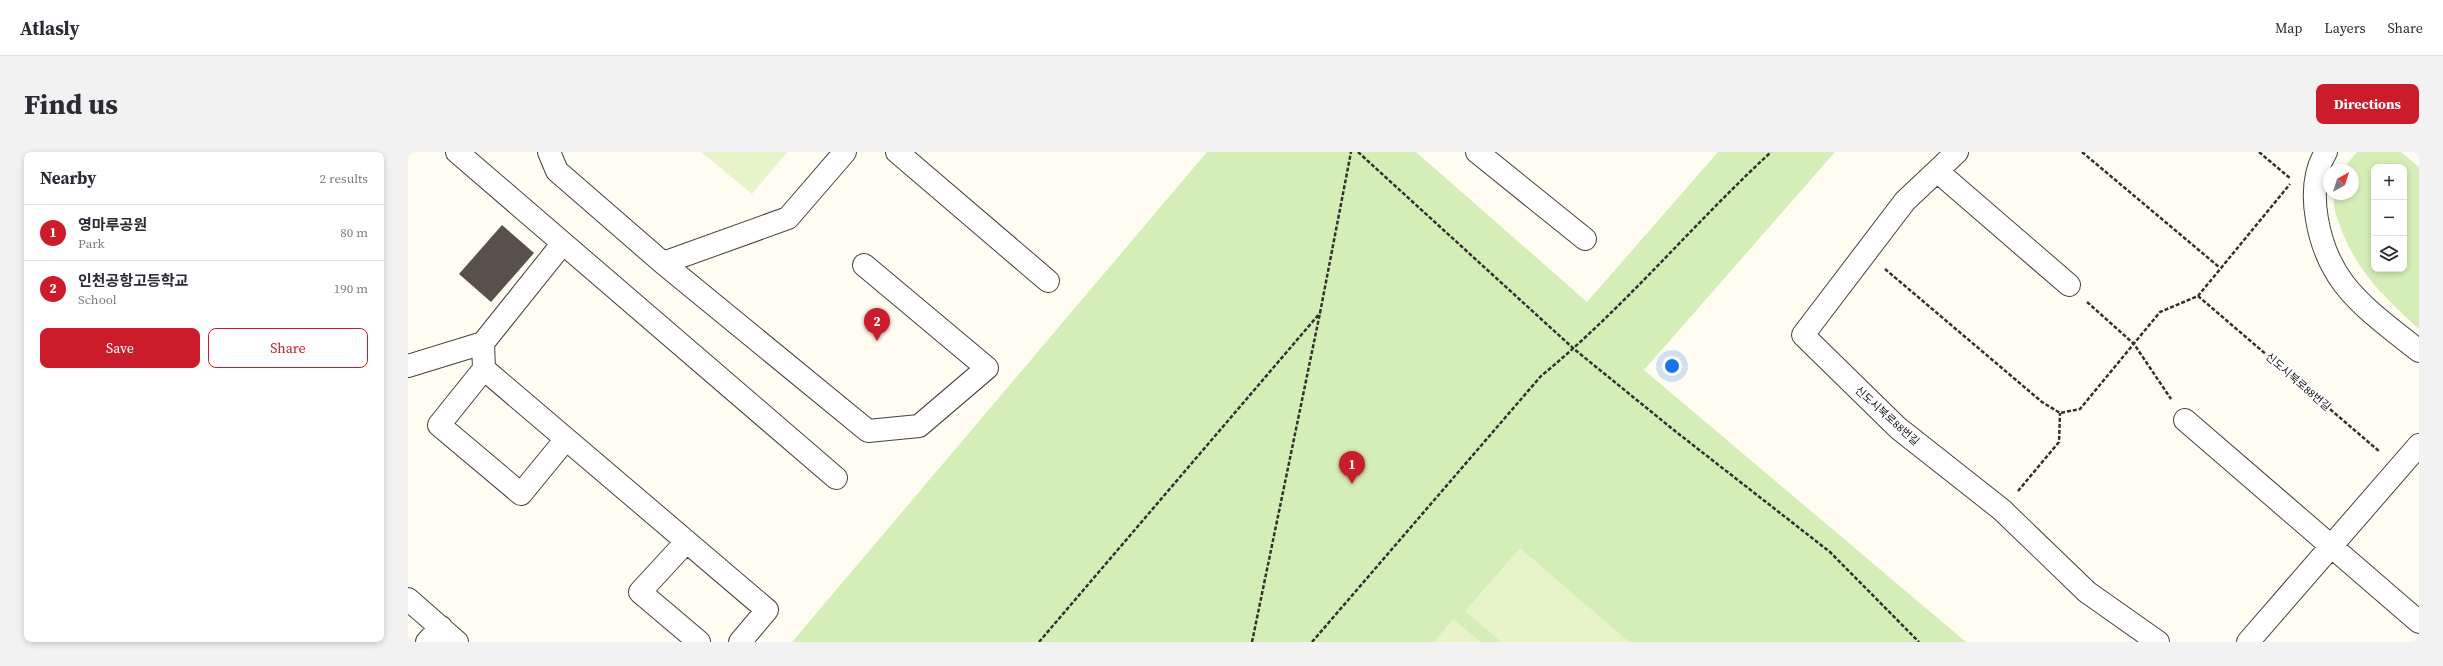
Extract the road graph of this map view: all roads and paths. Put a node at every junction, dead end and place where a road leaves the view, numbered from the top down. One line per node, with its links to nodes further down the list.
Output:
1 (458, 152): 15 (street)
2 (549, 152): 17 (street)
3 (844, 152): 17 (street)
4 (897, 152): 20 (street)
5 (1351, 152): 23 (path)
6 (1358, 152): 26 (path)
7 (1477, 152): 14 (street)
8 (1771, 152): 26 (path)
9 (1957, 152): 13 (street, 신도시북로88번길)
10 (2082, 152): 19 (path)
11 (2259, 152): 19 (path)
12 (2326, 152): 27 (street)
13 (1937, 171): 16 (street, 신도시북로88번길); 21 (street)
14 (1585, 239)
15 (563, 243): 24 (street); 35 (street)
16 (1866, 253): 30 (path); 36 (street, 신도시북로88번길)
17 (663, 263): 18 (street)
18 (864, 265)
19 (2220, 267): 22 (path)
20 (1048, 281)
21 (2069, 285): 25 (path)
22 (2198, 296): 25 (path); 34 (path, 신도시북로88번길)
23 (1320, 313): 45 (path); 46 (path)
24 (483, 343): 28 (street); 29 (street)
25 (2134, 344): 30 (path); 31 (path)
26 (1574, 349): 47 (path); 48 (path)
27 (2419, 351)
28 (408, 366)
29 (484, 370): 32 (street); 32 (street)
30 (2060, 413): 36 (path)
31 (2185, 420): 38 (street)
32 (566, 439): 37 (street)
33 (2419, 445): 34 (street)
34 (2398, 468): 38 (street)
35 (836, 478)
36 (2002, 510): 49 (street, 신도시북로88번길)
37 (686, 542): 43 (street); 44 (street)
38 (2330, 547): 40 (street); 50 (street)
39 (408, 599): 41 (street)
40 (2419, 622)
41 (434, 634): 42 (street)
42 (457, 642)
43 (699, 642)
44 (740, 642)
45 (1039, 642)
46 (1252, 642)
47 (1312, 642)
48 (1919, 642)
49 (2158, 642)
50 (2248, 642)

